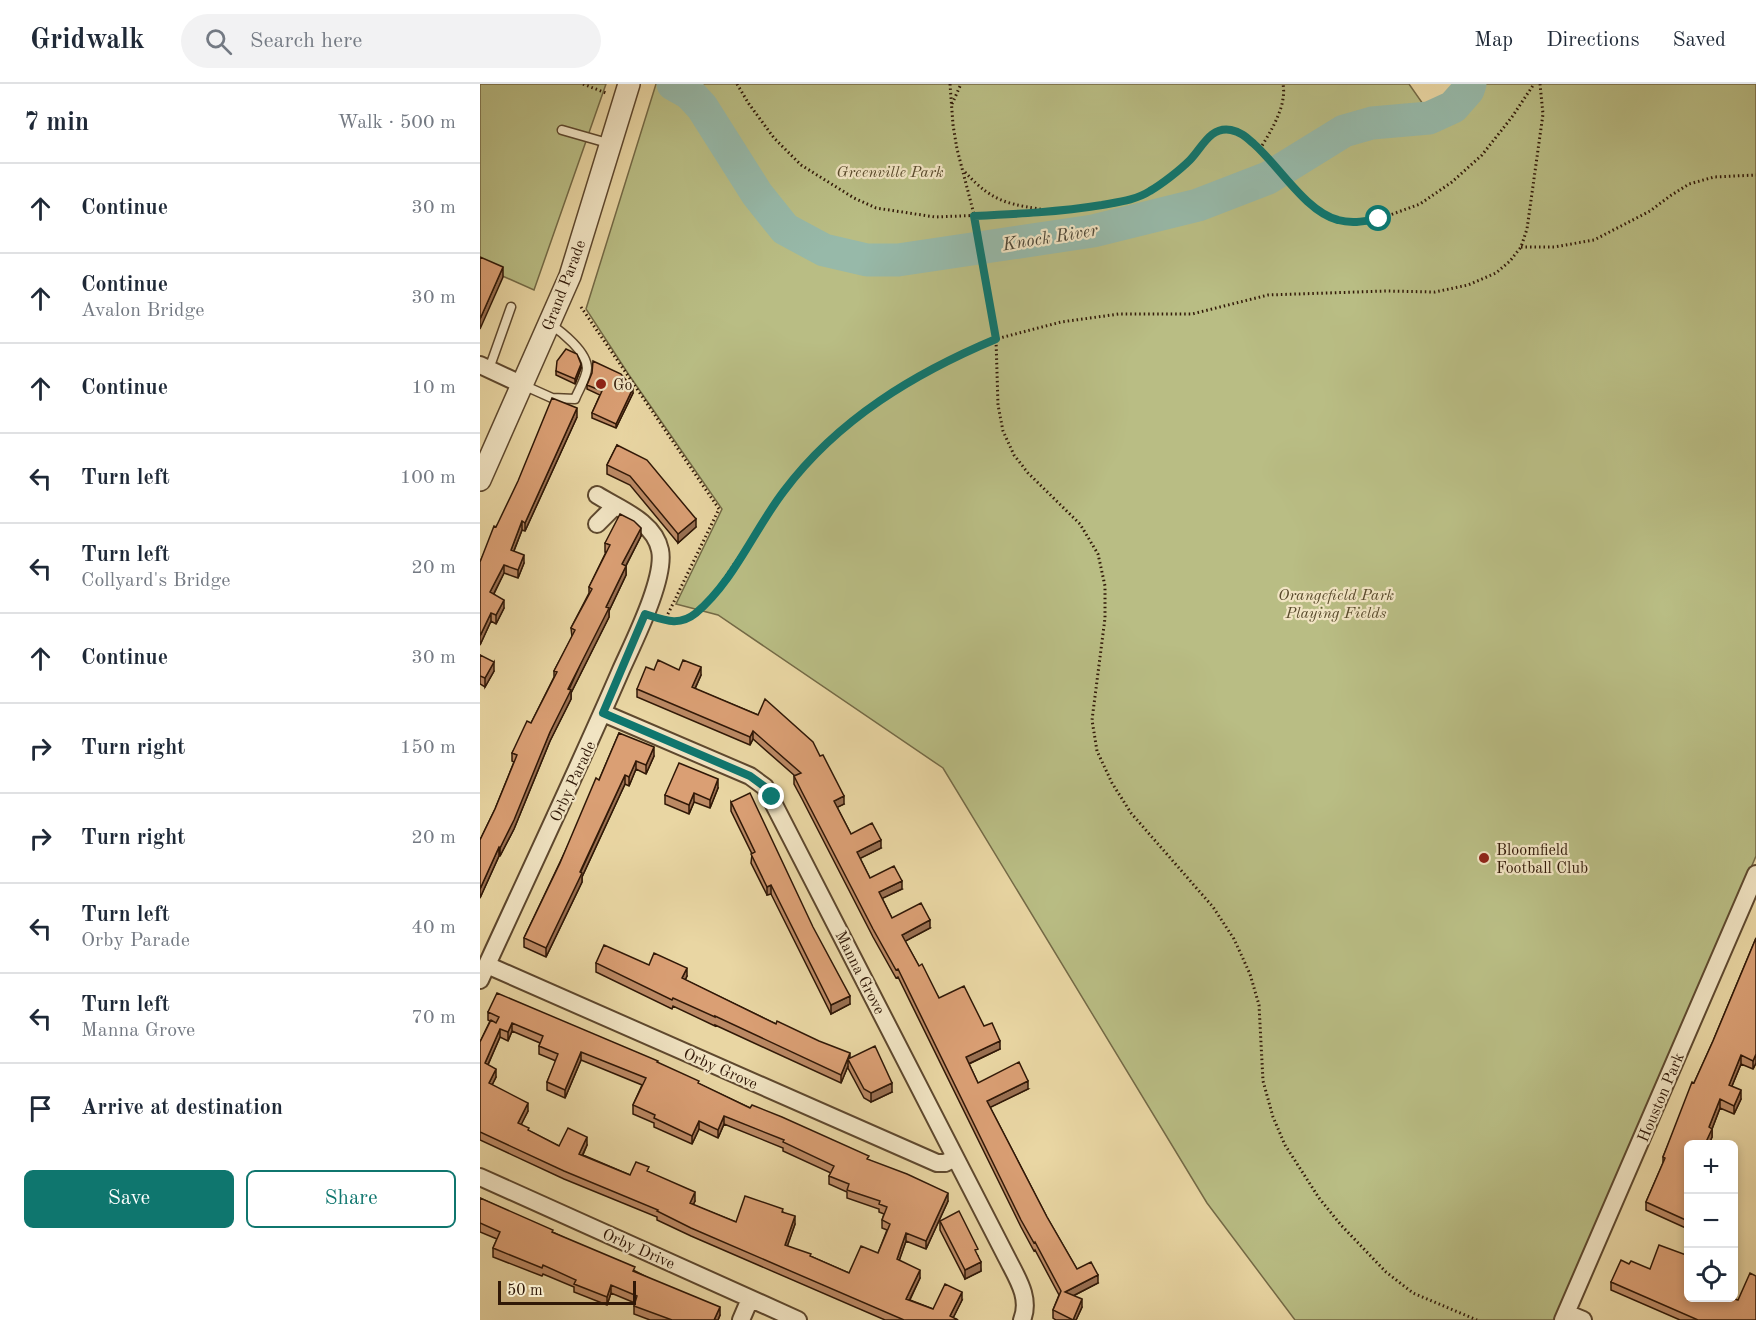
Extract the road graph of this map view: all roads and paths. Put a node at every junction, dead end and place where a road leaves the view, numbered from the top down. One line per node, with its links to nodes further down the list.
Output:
1 (583, 84): 9 (path)
2 (629, 84): 12 (street, Grand Parade)
3 (738, 84): 17 (path)
4 (950, 84): 10 (path)
5 (961, 84): 10 (path)
6 (1283, 84): 13 (path)
7 (1534, 84): 13 (path)
8 (1540, 84): 18 (path)
9 (606, 93)
10 (951, 106): 14 (path)
11 (562, 130): 12 (lane)
12 (612, 144): 21 (street, Grand Parade)
13 (1260, 149): 16 (path)
14 (964, 171): 16 (path); 17 (path)
15 (1756, 175): 18 (path)
16 (1058, 212): 17 (path)
17 (974, 216): 22 (path)
18 (1521, 247): 22 (path)
19 (512, 307): 23 (lane)
20 (581, 307): 30 (path)
21 (550, 323): 24 (street, Grand Parade); 24 (lane)
22 (996, 339): 30 (path); 41 (path)
23 (485, 367): 24 (street)
24 (522, 386): 25 (street, Grand Parade)
25 (480, 480)
26 (597, 495): 27 (street, Orby Parade)
27 (615, 506): 28 (street); 29 (street, Orby Parade)
28 (597, 524)
29 (645, 614): 30 (path); 31 (street, Orby Parade)
30 (665, 620)
31 (603, 713): 33 (street, Orby Parade); 34 (street, Manna Grove)
32 (1756, 874): 37 (street, Houston Park)
33 (483, 973): 34 (street, Orby Grove)
34 (956, 1158): 40 (street, Manna Grove)
35 (480, 1177): 36 (street, Orby Drive)
36 (750, 1299): 38 (street); 39 (street, Orby Drive)
37 (1565, 1316): 42 (street)
38 (741, 1320)
39 (798, 1320)
40 (1022, 1320)
41 (1477, 1320)
42 (1583, 1320)

